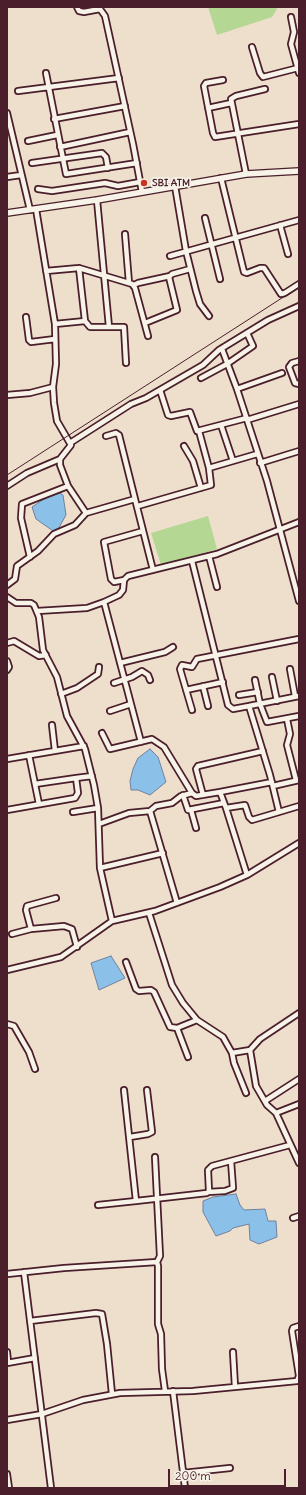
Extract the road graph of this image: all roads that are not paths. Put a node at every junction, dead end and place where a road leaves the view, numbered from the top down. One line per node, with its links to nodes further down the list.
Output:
1 (77, 7): 2 (street)
2 (100, 8): 8 (street)
3 (291, 17): 4 (street)
4 (297, 32): 6 (street)
5 (252, 47): 6 (street)
6 (298, 67)
7 (46, 73): 10 (street)
8 (119, 78): 10 (street); 14 (street)
9 (222, 80): 15 (street)
10 (49, 88): 12 (street); 17 (street)
11 (265, 90): 13 (street)
12 (18, 91)
13 (230, 103): 15 (street); 21 (street)
14 (124, 106): 17 (street); 20 (street)
15 (208, 108): 21 (street)
16 (7, 113): 19 (street)
17 (54, 118): 22 (street)
18 (299, 124): 21 (street)
19 (9, 131): 23 (street)
20 (130, 132): 26 (street); 29 (street)
21 (238, 134): 32 (street)
22 (57, 135): 25 (street); 26 (street)
23 (13, 138): 24 (street); 33 (street)
24 (7, 139)
25 (28, 141)
26 (60, 147): 27 (street)
27 (62, 159): 28 (street); 30 (street); 30 (street)
28 (32, 163)
29 (137, 163): 30 (street); 36 (street)
30 (108, 168)
31 (299, 171): 32 (street)
32 (246, 174): 35 (street)
33 (21, 175): 34 (street); 42 (street)
34 (7, 177)
35 (221, 178): 37 (street); 48 (street)
36 (140, 182): 38 (street); 39 (street)
37 (175, 186): 39 (street); 50 (street)
38 (38, 189)
39 (142, 192): 40 (street)
40 (97, 200): 41 (street); 56 (street)
41 (36, 209): 42 (street); 55 (street)
42 (30, 210): 43 (street)
43 (7, 213)
44 (205, 218): 49 (street)
45 (299, 220): 46 (street)
46 (280, 225): 48 (street); 51 (street)
47 (124, 234): 59 (street)
48 (235, 237): 49 (street); 60 (street)
49 (211, 244): 50 (street); 58 (street)
50 (186, 252): 52 (street); 54 (street)
51 (288, 254)
52 (170, 256)
53 (79, 268): 55 (street); 56 (street); 64 (street)
54 (190, 269): 57 (street); 62 (street)
55 (46, 271): 66 (street)
56 (104, 275): 59 (street); 67 (street)
57 (170, 276): 59 (street); 65 (street)
58 (220, 279)
59 (131, 284): 65 (street)
60 (299, 284)
61 (299, 306): 68 (street)
62 (209, 316)
63 (26, 317): 70 (street)
64 (85, 321): 66 (street); 67 (street)
65 (145, 323): 69 (street)
66 (55, 324): 70 (street)
67 (109, 327): 73 (street)
68 (247, 333): 71 (street); 74 (street)
69 (148, 336)
70 (55, 339): 78 (street)
71 (222, 349): 74 (street); 80 (street)
72 (299, 361): 77 (street)
73 (126, 363)
74 (227, 364): 76 (street); 79 (street)
75 (282, 372): 79 (street)
76 (201, 378)
77 (299, 384)
78 (53, 387): 81 (street); 87 (street)
79 (237, 389): 83 (street)
80 (160, 390): 85 (street); 87 (street)
81 (7, 395)
82 (299, 404): 83 (street)
83 (247, 419): 84 (street); 90 (street)
84 (221, 425): 85 (street); 92 (street)
85 (200, 431): 94 (street)
86 (106, 436): 98 (street)
87 (70, 443): 91 (street)
88 (184, 446): 97 (street)
89 (299, 451): 93 (street)
90 (257, 454): 92 (street); 93 (street)
91 (60, 459): 95 (street); 96 (street)
92 (232, 461): 94 (street)
93 (260, 463): 102 (street)
94 (209, 468): 97 (street)
95 (7, 486)
96 (68, 486): 100 (street); 105 (street)
97 (201, 488): 99 (street)
98 (135, 499): 99 (street); 100 (street)
99 (138, 506): 103 (street)
100 (86, 513): 105 (street)
101 (299, 522): 102 (street)
102 (280, 528): 104 (street); 112 (street)
103 (143, 530): 107 (street); 108 (street)
104 (209, 556): 106 (street); 110 (street)
105 (30, 557): 109 (street)
106 (192, 560): 107 (street); 119 (street)
107 (153, 570): 108 (street)
108 (124, 580): 113 (street)
109 (7, 585)
110 (217, 587)
111 (7, 597): 114 (street)
112 (299, 601)
113 (104, 602): 114 (street); 121 (street)
114 (37, 611): 118 (street)
115 (299, 639): 119 (street)
116 (7, 643): 118 (street)
117 (173, 646): 121 (street)
118 (46, 655): 134 (street)
119 (216, 656): 129 (street); 132 (street)
120 (7, 661): 124 (street)
121 (120, 663): 126 (street)
122 (99, 667): 134 (street)
123 (290, 669): 136 (street)
124 (7, 670)
125 (272, 677): 137 (street)
126 (124, 680): 127 (street); 130 (street); 138 (street)
127 (150, 680)
128 (255, 680): 133 (street)
129 (223, 682): 131 (street); 141 (street)
130 (114, 683)
131 (202, 686): 132 (street); 140 (street)
132 (186, 690): 142 (street)
133 (258, 692): 135 (street); 139 (street)
134 (61, 694): 149 (street)
135 (239, 695)
136 (297, 696): 137 (street)
137 (277, 701): 139 (street)
138 (130, 704): 143 (street); 148 (street)
139 (260, 704): 141 (street); 145 (street)
140 (208, 706)
141 (249, 706): 151 (street)
142 (192, 710)
143 (110, 711)
144 (299, 716): 145 (street)
145 (287, 719): 156 (street)
146 (52, 725): 150 (street)
147 (102, 733): 148 (street)
148 (141, 742): 160 (street)
149 (84, 746): 150 (street); 154 (street)
150 (55, 751): 152 (street)
151 (262, 751): 158 (street); 161 (street)
152 (30, 755): 153 (street); 157 (street)
153 (7, 759)
154 (92, 776): 155 (street); 166 (street)
155 (76, 778): 157 (street); 163 (street)
156 (298, 780): 158 (street)
157 (35, 784): 163 (street)
158 (272, 784): 159 (street); 171 (street)
159 (220, 792): 161 (street); 164 (street)
160 (192, 793): 161 (street); 162 (street)
161 (203, 795)
162 (183, 796): 168 (street); 169 (street)
163 (38, 804): 167 (street)
164 (225, 805): 168 (street); 171 (street); 177 (street)
165 (299, 806): 171 (street)
166 (98, 808): 170 (street); 172 (street)
167 (7, 810)
168 (190, 810): 173 (street)
169 (150, 811): 172 (street); 175 (street)
170 (73, 812)
171 (279, 812)
172 (99, 824): 176 (street)
173 (196, 828)
174 (299, 843): 177 (street)
175 (163, 853): 176 (street); 179 (street)
176 (100, 868): 181 (street)
177 (247, 874): 179 (street)
178 (56, 898): 182 (street)
179 (177, 904): 180 (street)
180 (149, 913): 181 (street); 188 (street)
181 (112, 921): 184 (street)
182 (31, 929): 183 (street); 184 (street)
183 (12, 934)
184 (76, 947): 186 (street)
185 (126, 962): 190 (street)
186 (7, 970)
187 (299, 1013): 191 (street)
188 (197, 1020): 190 (street); 192 (street)
189 (7, 1024): 194 (street)
190 (177, 1028): 193 (street)
191 (250, 1050): 192 (street); 199 (street)
192 (232, 1053): 198 (street)
193 (188, 1058)
194 (35, 1069)
195 (299, 1079): 199 (street)
196 (124, 1090): 202 (street)
197 (147, 1090): 202 (street)
198 (246, 1093)
199 (265, 1101): 201 (street)
200 (299, 1104): 201 (street)
201 (276, 1113): 203 (street)
202 (130, 1137): 209 (street)
203 (290, 1145): 205 (street); 206 (street)
204 (156, 1157): 208 (street)
205 (231, 1162): 207 (street); 207 (street)
206 (299, 1163)
207 (208, 1192): 208 (street)
208 (158, 1199): 209 (street); 213 (street)
209 (136, 1201): 210 (street)
210 (98, 1205)
211 (299, 1216): 212 (street)
212 (293, 1218)
213 (157, 1262): 214 (street); 224 (street)
214 (24, 1272): 215 (street); 216 (street)
215 (7, 1274)
216 (30, 1321): 220 (street); 226 (street)
217 (299, 1326): 222 (street)
218 (7, 1352): 221 (street)
219 (233, 1352): 223 (street)
220 (34, 1358): 221 (street); 227 (street)
221 (8, 1363)
222 (298, 1381): 223 (street)
223 (235, 1387): 225 (street)
224 (166, 1391): 225 (street); 226 (street)
225 (173, 1391): 230 (street)
226 (112, 1394): 227 (street)
227 (42, 1414): 228 (street); 233 (street)
228 (7, 1420)
229 (230, 1468): 230 (street)
230 (183, 1473): 234 (street)
231 (7, 1474): 232 (street)
232 (9, 1488)
233 (51, 1488)
234 (185, 1488)

